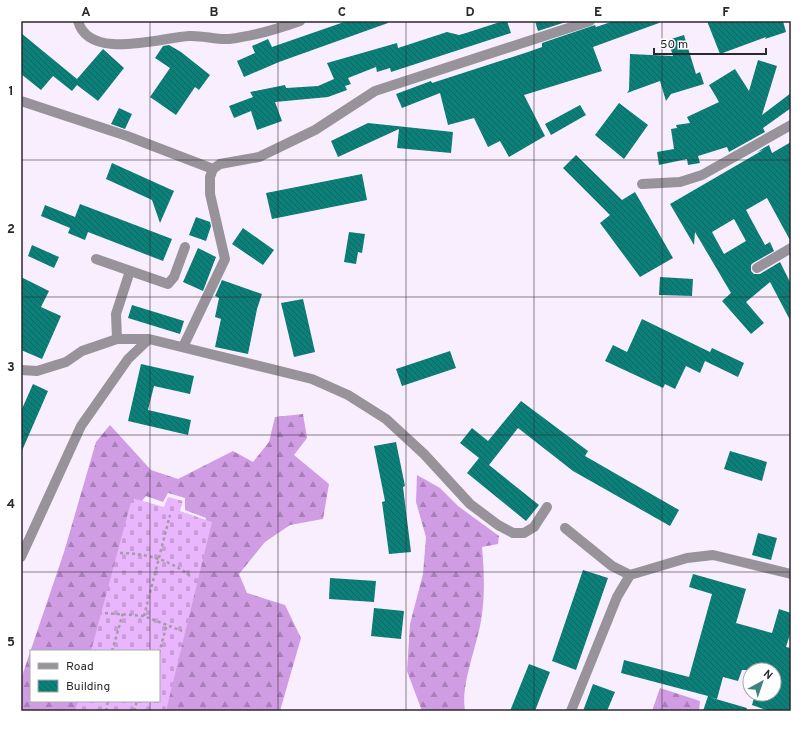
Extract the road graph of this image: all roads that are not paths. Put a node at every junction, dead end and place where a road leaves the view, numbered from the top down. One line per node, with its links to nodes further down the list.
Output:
1 (78, 21): 2 (street)
2 (300, 21)
3 (590, 21): 6 (street)
4 (21, 101): 6 (street)
5 (791, 125): 7 (street)
6 (213, 169): 15 (street)
7 (642, 184)
8 (185, 247): 12 (street)
9 (791, 248): 11 (street)
10 (96, 259): 12 (street)
11 (757, 268)
12 (130, 271): 13 (street)
13 (117, 339): 14 (street); 16 (street)
14 (149, 339): 15 (street); 19 (street)
15 (183, 347): 17 (street)
16 (21, 370)
17 (546, 507)
18 (565, 528): 21 (street)
19 (21, 556)
20 (791, 574): 21 (street)
21 (630, 575): 22 (street)
22 (571, 711)

